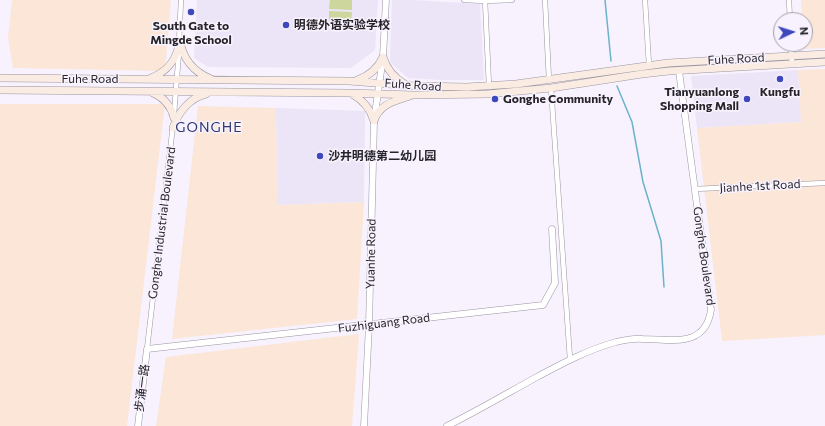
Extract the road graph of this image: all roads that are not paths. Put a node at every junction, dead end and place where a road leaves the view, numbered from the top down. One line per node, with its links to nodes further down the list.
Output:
1 (181, 0): 10 (street, Gonghe Industrial Boulevard)
2 (386, 0): 14 (street, Yuanhe Road)
3 (464, 0): 8 (street)
4 (512, 0): 8 (street)
5 (545, 0): 23 (street)
6 (645, 0): 17 (street)
7 (789, 0): 9 (street)
8 (485, 1): 27 (street)
9 (790, 12)
10 (180, 41): 20 (main road); 21 (street, Gonghe Industrial Boulevard); 22 (main road)
11 (792, 52): 13 (street)
12 (825, 54): 13 (main road, Fuhe Road)
13 (792, 56): 16 (street); 17 (main road, Fuhe Road)
14 (383, 57): 24 (main road); 25 (street, Yuanhe Road); 26 (main road)
15 (825, 62): 16 (main road, Fuhe Road)
16 (792, 64): 18 (main road, Fuhe Road)
17 (649, 65): 23 (main road, Fuhe Road)
18 (678, 71): 28 (main road, Fuhe Road); 40 (street, Gonghe Boulevard)
19 (3, 78): 20 (main road, Fuhe Road)
20 (146, 79): 21 (main road, Fuhe Road)
21 (177, 79): 22 (main road, Fuhe Road); 31 (street, Gonghe Industrial Boulevard)
22 (216, 80): 24 (main road, Fuhe Road)
23 (549, 80): 27 (main road, Fuhe Road)
24 (349, 81): 25 (main road, Fuhe Road)
25 (380, 83): 26 (main road, Fuhe Road); 34 (street, Yuanhe Road)
26 (410, 85): 27 (main road, Fuhe Road)
27 (489, 86)
28 (551, 88): 35 (main road, Fuhe Road); 44 (street)
29 (2, 90): 30 (main road, Fuhe Road)
30 (145, 92): 31 (main road, Fuhe Road); 36 (main road)
31 (176, 92): 32 (main road, Fuhe Road); 36 (street, Gonghe Industrial Boulevard)
32 (216, 92): 33 (main road, Fuhe Road); 38 (main road)
33 (349, 93): 34 (main road, Fuhe Road); 37 (main road)
34 (378, 94): 35 (main road, Fuhe Road); 37 (street, Yuanhe Road)
35 (414, 95): 37 (main road)
36 (174, 118): 38 (street, Gonghe Industrial Boulevard)
37 (374, 121): 42 (street, Yuanhe Road)
38 (173, 128): 43 (street, Gonghe Industrial Boulevard)
39 (825, 183): 40 (street, Jianhe 1st Road)
40 (695, 189): 44 (street, Gonghe Boulevard)
41 (552, 229): 42 (street, Fuzhiguang Road)
42 (369, 325): 43 (street, Fuzhiguang Road); 46 (street, Yuanhe Road)
43 (147, 349): 45 (street, 步涌一路)
44 (570, 359): 47 (street, Gonghe Boulevard)
45 (138, 426)
46 (364, 426)
47 (447, 426)

